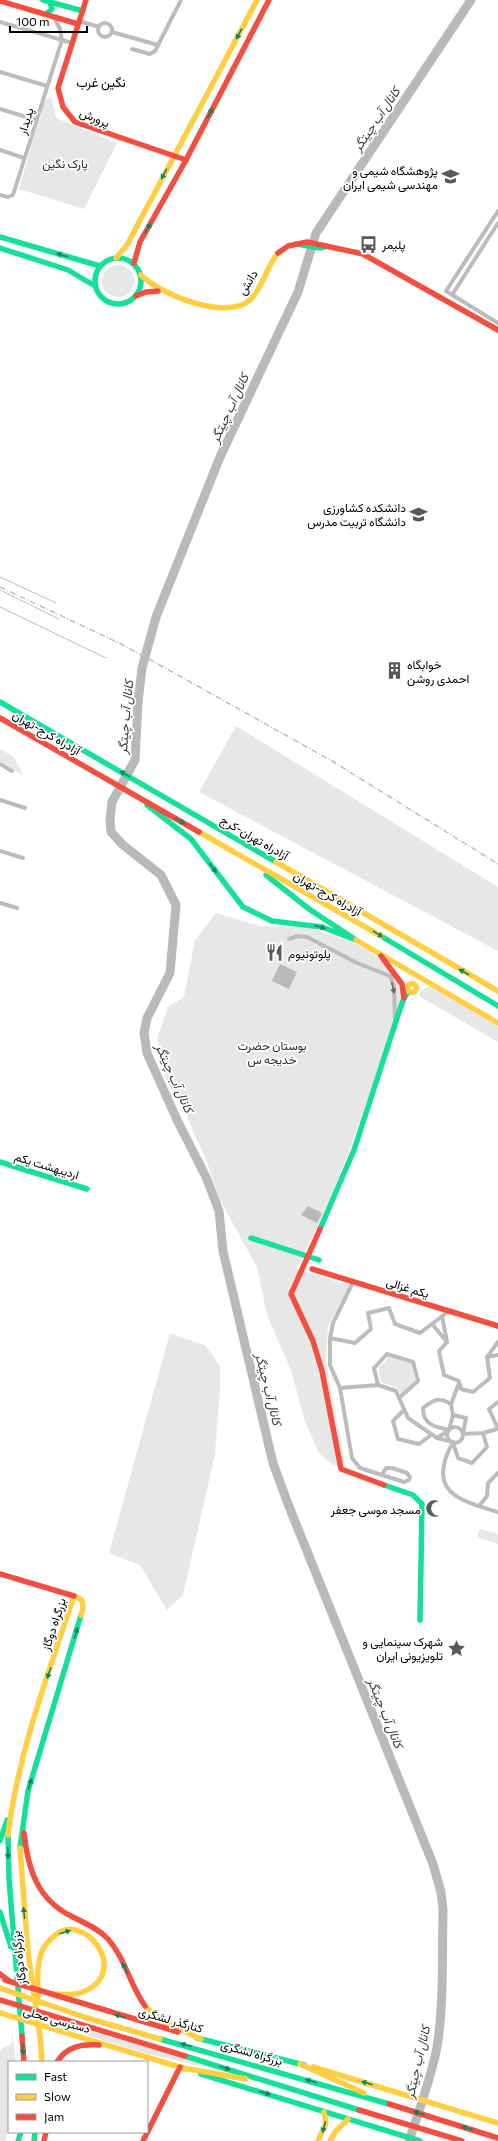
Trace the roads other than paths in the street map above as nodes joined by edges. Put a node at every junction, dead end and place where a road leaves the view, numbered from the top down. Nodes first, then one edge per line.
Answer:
1 (43, 0) edge
2 (86, 0) edge
3 (181, 0) edge
4 (258, 0) edge
5 (269, 0) edge
6 (0, 1) edge
7 (7, 1) edge
8 (50, 2) junction
9 (83, 11) junction
10 (46, 14) junction
11 (54, 17) junction
12 (0, 22) edge
13 (79, 23) junction
14 (99, 27) junction
15 (112, 32) junction
16 (62, 40) junction
17 (72, 43) junction
18 (158, 45) junction
19 (132, 49) dead end
20 (0, 72) edge
21 (47, 86) junction
22 (0, 109) edge
23 (36, 120) junction
24 (0, 150) edge
25 (174, 155) junction
26 (24, 158) junction
27 (186, 160) junction
28 (0, 195) edge
29 (498, 211) edge
30 (498, 223) edge
31 (0, 237) edge
32 (0, 248) edge
33 (116, 258) junction
34 (134, 264) junction
35 (100, 266) junction
36 (141, 275) junction
37 (95, 286) junction
38 (158, 291) junction
39 (452, 294) junction
40 (136, 296) junction
41 (498, 322) edge
42 (498, 330) edge
43 (0, 702) edge
44 (0, 718) edge
45 (0, 764) edge
46 (12, 771) dead end
47 (134, 795) junction
48 (0, 800) edge
49 (25, 808) dead end
50 (0, 851) edge
51 (23, 858) dead end
52 (249, 861) junction
53 (0, 903) edge
54 (17, 908) dead end
55 (289, 939) dead end
56 (356, 940) junction
57 (380, 954) junction
58 (411, 972) junction
59 (424, 979) junction
60 (481, 982) junction
61 (414, 984) junction
62 (498, 986) edge
63 (498, 992) edge
64 (404, 998) junction
65 (498, 1006) edge
66 (498, 1023) edge
67 (395, 1024) junction
68 (0, 1162) edge
69 (87, 1189) dead end
70 (251, 1238) dead end
71 (307, 1256) junction
72 (319, 1260) dead end
73 (312, 1269) dead end
74 (352, 1282) junction
75 (449, 1311) junction
76 (442, 1316) junction
77 (432, 1324) junction
78 (498, 1326) edge
79 (330, 1338) junction
80 (447, 1342) junction
81 (498, 1342) edge
82 (498, 1355) edge
83 (487, 1357) junction
84 (460, 1381) junction
85 (378, 1385) junction
86 (340, 1388) junction
87 (399, 1398) junction
88 (498, 1402) edge
89 (452, 1404) junction
90 (403, 1411) junction
91 (453, 1415) junction
92 (498, 1429) edge
93 (449, 1430) junction
94 (483, 1433) junction
95 (463, 1434) junction
96 (431, 1435) junction
97 (437, 1438) junction
98 (453, 1442) junction
99 (498, 1473) edge
100 (382, 1475) junction
101 (479, 1506) junction
102 (498, 1512) edge
103 (0, 1574) edge
104 (74, 1596) junction
105 (420, 1620) dead end
106 (12, 1804) junction
107 (23, 1819) junction
108 (0, 1841) edge
109 (0, 1912) edge
110 (16, 1966) junction
111 (0, 1974) edge
112 (0, 1978) edge
113 (10, 1981) junction
114 (0, 1988) edge
115 (52, 1994) junction
116 (0, 2000) edge
117 (0, 2013) edge
118 (37, 2016) junction
119 (201, 2039) junction
120 (107, 2045) junction
121 (24, 2061) edge
122 (42, 2061) edge
123 (58, 2061) edge
124 (300, 2064) junction
125 (182, 2068) junction
126 (275, 2084) junction
127 (402, 2108) junction
128 (324, 2112) junction
129 (348, 2119) junction
130 (498, 2123) edge
131 (148, 2132) edge
132 (498, 2138) edge
133 (318, 2141) edge
134 (330, 2141) edge
135 (420, 2141) edge
136 (462, 2141) edge

1 - 8 main road
2 - 9 main road, پرورش
3 - 18 street
4 -> 25 main road
27 -> 5 main road
6 - 7 main road
7 - 10 main road
8 - 9 main road
8 - 10 main road
9 - 13 main road, پرورش
10 - 11 main road
11 - 13 main road
11 - 16 street
12 - 16 street
13 - 14 street
13 - 17 main road, پرورش
14 - 15 street
14 - 15 street
15 - 18 street
16 - 17 street
16 - 21 street, پدیدار
17 - 25 main road, پرورش
18 - 19 street
20 - 21 street
21 - 23 street, پدیدار
22 - 23 street
23 - 26 street, پدیدار
24 - 26 street
25 - 27 main road, پرورش
25 -> 33 main road
26 - 28 street, پدیدار
34 -> 27 main road
29 - 39 street
30 - 39 street
35 -> 31 main road
32 - 37 main road
33 - 34 main road
33 - 35 main road
34 - 36 main road
35 - 37 main road
36 - 38 main road
36 - 40 main road
37 - 40 main road
38 - 40 main road
38 - 42 main road, دانش
39 - 41 street
60 -> 43 main road, آزادراه تهران-کرج
44 - 47 main road, آزادراه کرج-تهران
45 - 46 street
47 -> 52 main road, آزادراه کرج-تهران
47 -> 56 main road
48 - 49 street
50 - 51 street
52 - 56 main road
52 -> 65 main road, آزادراه کرج-تهران
53 - 54 street
55 -> 67 street
56 - 57 main road
57 - 58 main road
57 - 64 main road
58 - 59 main road
58 - 61 main road
59 - 61 main road
59 - 66 main road
60 - 62 main road
60 - 63 main road, آزادراه تهران-کرج
61 - 64 main road
64 - 67 main road
67 - 71 main road
68 - 69 main road, اردیبهشت یکم
70 - 71 main road
71 - 72 main road
71 - 105 main road
73 - 74 main road, یکم غزالی
74 - 75 main road, یکم غزالی
74 - 79 street
75 - 76 street
75 - 78 main road, یکم غزالی
76 - 77 street
76 - 80 street
77 - 79 street
77 - 80 street
79 - 86 street
80 - 84 street
81 - 83 street
82 - 83 street
83 - 84 street
84 - 89 street
85 - 86 street
85 - 87 street
85 - 87 street
86 - 100 street
87 - 90 street
88 - 92 street
89 - 91 street
89 - 93 street
90 - 96 street
90 - 96 street
91 - 93 street
91 - 95 street
92 - 94 street
93 - 95 street
93 - 97 street
93 - 98 street
94 - 95 street
94 - 98 street
95 - 98 street
96 - 97 street
97 - 98 street
98 - 101 street
99 - 101 street
100 - 100 street
101 - 102 street
103 - 104 main road
104 -> 106 main road, بزرگراه دوگاز
107 -> 104 main road, بزرگراه دوگاز
106 - 108 main road
106 -> 110 main road, بزرگراه دوگاز
118 -> 107 main road, بزرگراه دوگاز
119 -> 107 main road
109 - 110 main road
110 -> 121 main road, بزرگراه دوگاز
111 - 113 main road
112 - 113 main road, کنارگذر لشگری
113 - 115 main road, کنارگذر لشگری
127 -> 114 main road, بزرگراه لشگری
118 -> 115 main road
119 -> 115 main road, کنارگذر لشگری
116 -> 126 main road, بزرگراه لشگری
117 - 120 main road, دسترسی محلی
118 - 122 main road, بزرگراه دوگاز
119 - 124 main road, کنارگذر لشگری
120 - 123 main road
120 - 125 main road
124 - 127 main road
130 -> 124 main road, کنارگذر لشگری
125 - 126 main road
125 -> 128 main road
125 - 131 main road
126 - 136 main road, بزرگراه لشگری
132 -> 127 main road, بزرگراه لشگری
128 - 129 main road
128 -> 133 main road
129 - 134 main road
129 - 135 main road

